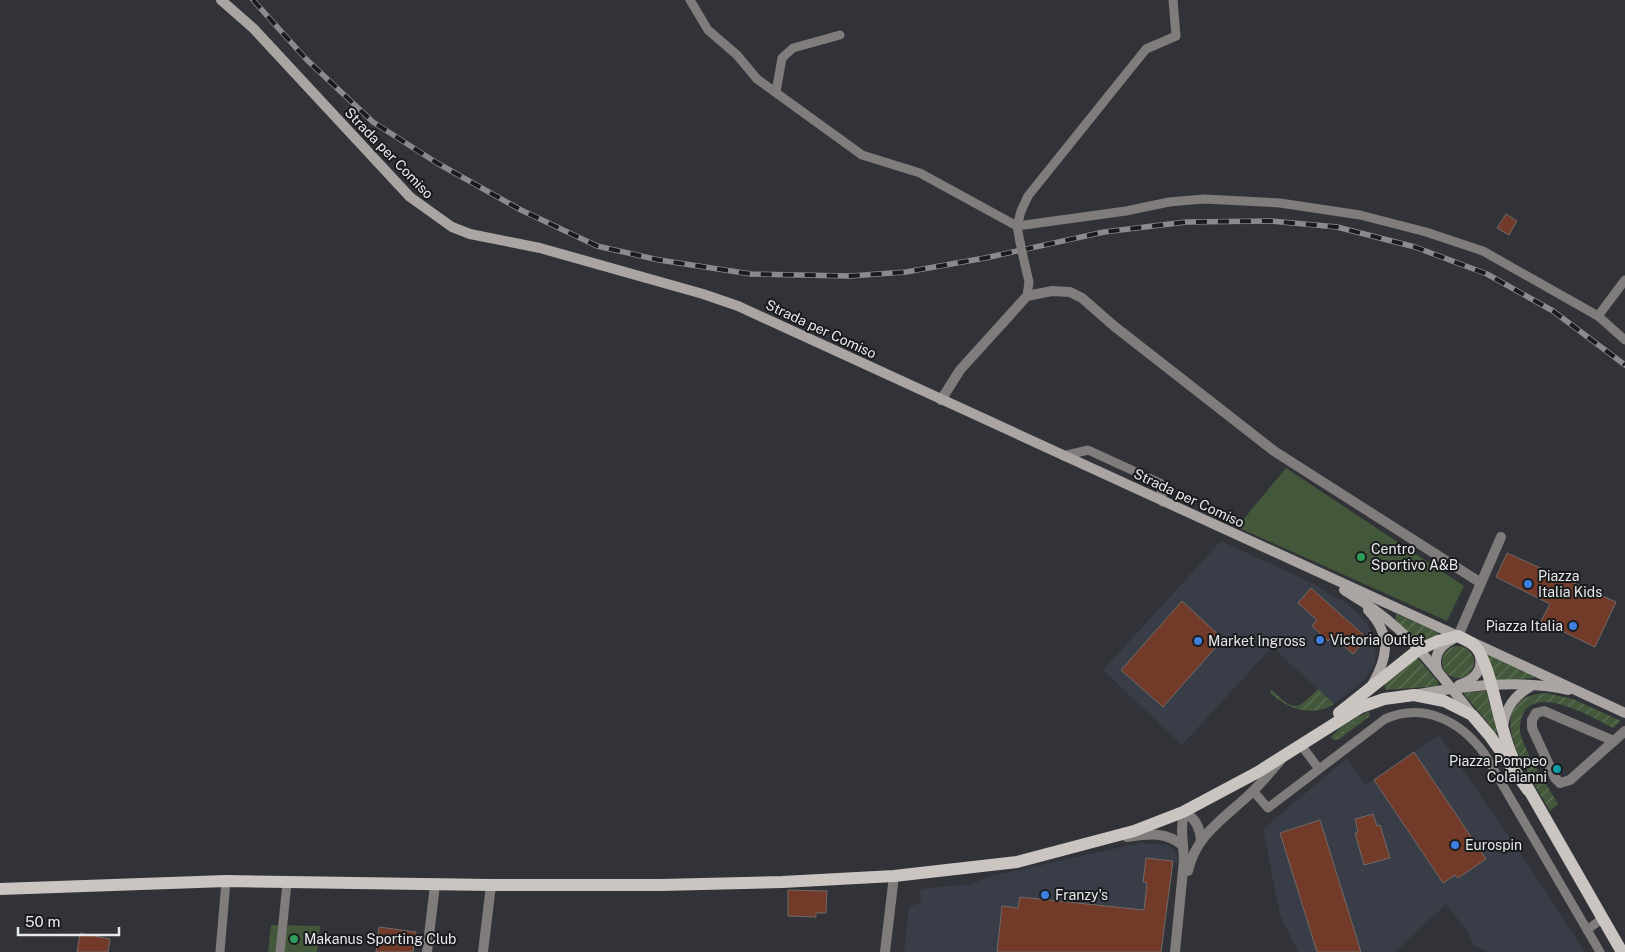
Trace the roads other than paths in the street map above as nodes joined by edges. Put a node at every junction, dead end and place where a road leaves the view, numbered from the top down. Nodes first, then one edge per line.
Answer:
1 (221, 0) edge
2 (690, 0) edge
3 (1173, 0) edge
4 (840, 36) dead end
5 (776, 92) junction
6 (1017, 226) junction
7 (1625, 280) edge
8 (1027, 296) junction
9 (1598, 316) junction
10 (1625, 340) edge
11 (941, 400) junction
12 (1063, 456) junction
13 (1163, 502) junction
14 (1501, 537) dead end
15 (1313, 571) junction
16 (1481, 583) junction
17 (1359, 600) junction
18 (1459, 637) junction
19 (1418, 650) junction
20 (1478, 652) junction
21 (1439, 674) junction
22 (1490, 686) junction
23 (1533, 686) junction
24 (1371, 687) junction
25 (1451, 688) junction
26 (1414, 695) junction
27 (1588, 695) junction
28 (1625, 713) edge
29 (1472, 715) junction
30 (1625, 731) edge
31 (1502, 732) junction
32 (1614, 741) junction
33 (1301, 746) junction
34 (1284, 757) junction
35 (1318, 768) junction
36 (1528, 790) junction
37 (1253, 791) junction
38 (1183, 812) junction
39 (1104, 840) junction
40 (1201, 841) junction
41 (1184, 846) junction
42 (894, 876) junction
43 (226, 881) junction
44 (286, 883) junction
45 (435, 885) junction
46 (491, 885) junction
47 (0, 889) edge
48 (1182, 896) junction
49 (1603, 918) junction
50 (1587, 930) junction
51 (220, 952) edge
52 (280, 952) edge
53 (427, 952) edge
54 (483, 952) edge
55 (885, 952) edge
56 (1175, 952) edge
57 (1600, 952) edge
58 (1622, 952) edge

1 - 11 main road, Strada per Comiso
2 - 5 lane
3 - 6 lane
4 - 5 lane
5 - 6 lane
6 - 8 lane, bridge
6 - 9 lane
7 - 9 lane
8 - 11 street
8 - 16 street
9 - 10 lane
11 - 12 main road, Strada per Comiso
12 - 13 main road, Strada per Comiso
12 - 13 lane
13 - 15 main road, Strada per Comiso
14 - 16 street
15 - 17 main road
15 - 18 main road, Strada per Comiso
16 - 18 street
17 - 19 main road
17 - 24 main road
18 - 19 main road
18 - 20 main road
18 - 21 main road
18 - 27 main road, Strada per Comiso
19 - 21 main road
19 - 24 main road
20 - 22 main road
20 - 25 main road
21 - 25 main road
22 - 23 main road
22 - 25 main road
22 - 31 main road
23 - 27 main road
23 - 31 main road
24 - 33 main road
25 - 26 main road
25 - 29 main road
26 - 29 main road
26 - 33 main road
27 - 28 main road
29 - 36 main road
30 - 32 street
31 - 36 main road
32 - 32 street
33 - 34 main road
33 - 35 lane
34 - 37 street
34 - 38 main road
35 - 37 lane
35 - 50 lane
36 - 49 main road
37 - 40 street
38 - 39 main road
38 - 40 street
38 - 41 street
39 - 41 street
39 - 42 main road
40 - 48 street
41 - 48 street
42 - 46 main road
42 - 55 street
43 - 44 main road
43 - 47 main road
43 - 51 lane
44 - 45 main road
44 - 52 lane
45 - 46 main road
45 - 53 street
46 - 54 street
48 - 56 street
49 - 50 lane
49 - 58 main road
50 - 57 lane

